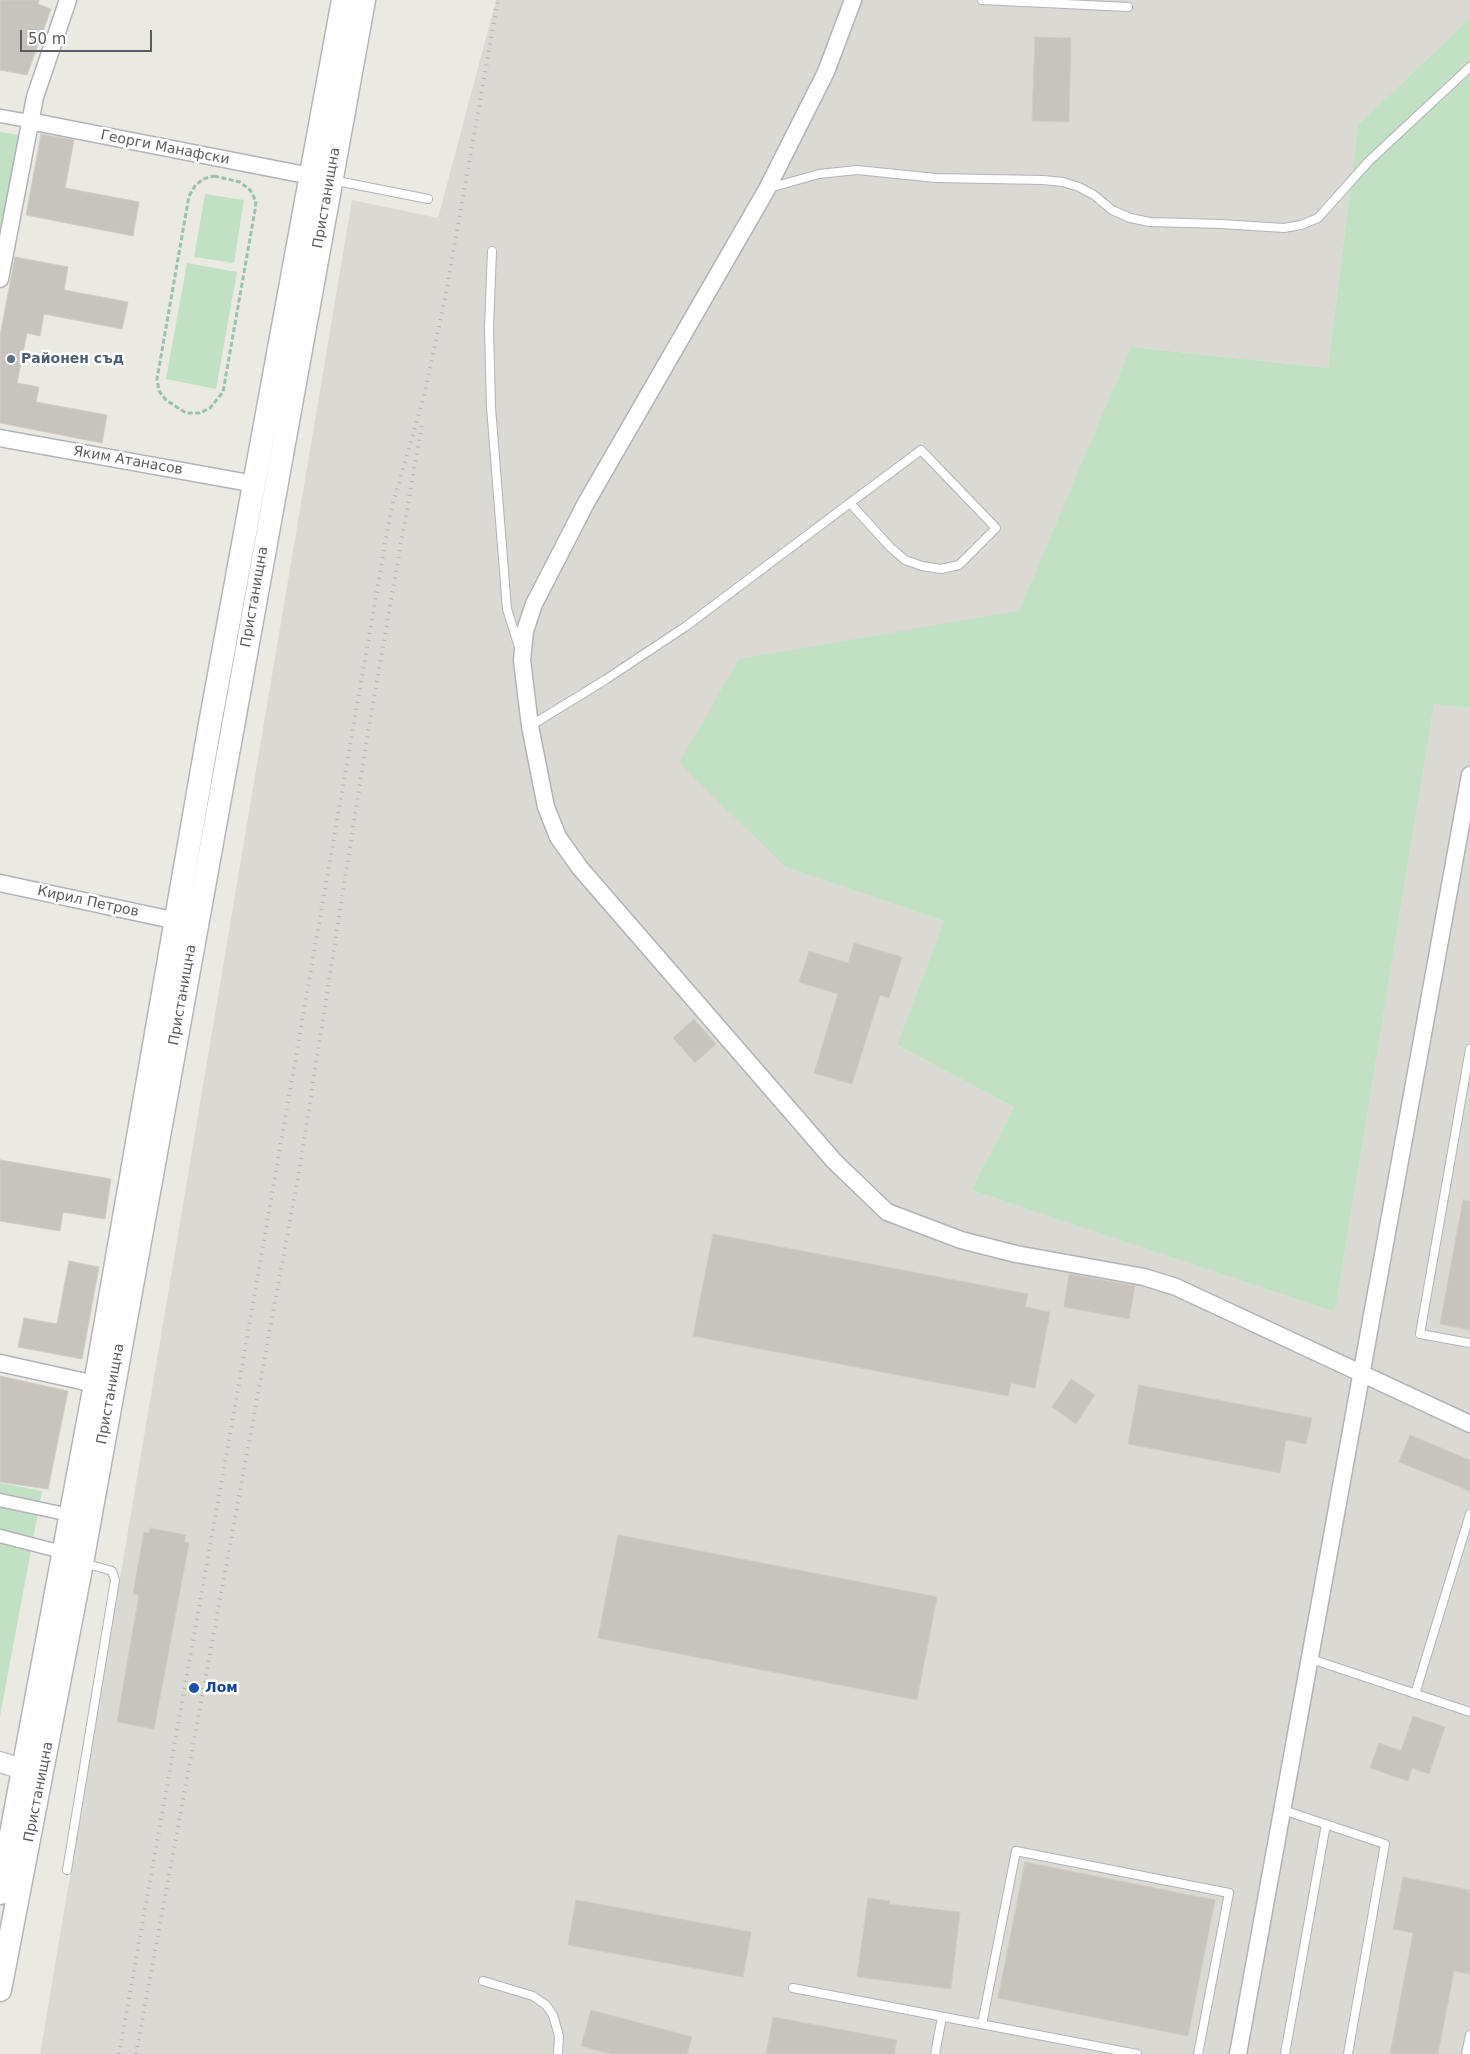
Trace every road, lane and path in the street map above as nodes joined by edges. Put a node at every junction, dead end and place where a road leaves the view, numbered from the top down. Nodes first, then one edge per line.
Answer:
1 (68, 0) edge
2 (343, 0) edge
3 (364, 0) edge
4 (853, 0) edge
5 (982, 0) edge
6 (1128, 6) dead end
7 (1470, 67) edge
8 (0, 116) edge
9 (29, 121) junction
10 (321, 178) junction
11 (767, 189) junction
12 (189, 196) joint
13 (428, 199) dead end
14 (492, 251) dead end
15 (0, 279) edge
16 (0, 438) edge
17 (256, 484) junction
18 (850, 503) junction
19 (522, 660) junction
20 (530, 726) junction
21 (1470, 775) edge
22 (0, 883) edge
23 (177, 921) junction
24 (1470, 1050) edge
25 (1470, 1343) edge
26 (0, 1363) edge
27 (1362, 1375) junction
28 (95, 1384) junction
29 (1470, 1424) edge
30 (0, 1500) edge
31 (1470, 1514) edge
32 (70, 1515) junction
33 (0, 1536) edge
34 (72, 1557) junction
35 (1311, 1658) junction
36 (1415, 1694) junction
37 (1470, 1712) edge
38 (0, 1762) edge
39 (33, 1773) junction
40 (1283, 1810) junction
41 (1326, 1824) junction
42 (67, 1870) dead end
43 (1, 1884) edge
44 (483, 1981) dead end
45 (793, 1988) dead end
46 (0, 1990) edge
47 (942, 2017) junction
48 (982, 2024) junction
49 (1470, 2035) edge
50 (558, 2054) edge
51 (935, 2054) edge
52 (1137, 2054) edge
53 (1198, 2054) edge
54 (1238, 2054) edge
55 (1285, 2054) edge
56 (1348, 2054) edge
57 (1466, 2054) edge

1 - 9 street
2 - 10 main road, Пристанищна
3 - 10 main road, Пристанищна
4 - 11 street
5 - 6 lane
7 - 11 lane
8 - 9 street, Георги Манафски
9 - 10 street, Георги Манафски
9 - 15 street
10 - 13 lane
10 - 17 main road, Пристанищна
10 - 34 main road, Пристанищна
11 - 19 street
12 - 12 path
14 - 19 lane
16 - 17 street, Яким Атанасов
17 - 23 main road, Пристанищна
18 - 18 lane
18 - 20 lane
19 - 20 street
20 - 27 street
21 - 27 street
22 - 23 street, Кирил Петров
23 - 28 main road, Пристанищна
24 - 25 lane
26 - 28 street
27 - 29 street
27 - 35 street
28 - 32 main road, Пристанищна
30 - 32 street
31 - 36 lane
32 - 34 main road, Пристанищна
33 - 34 street
34 - 39 main road, Пристанищна
34 - 42 lane
35 - 36 lane
35 - 40 street
36 - 37 lane
38 - 39 street
39 - 43 main road, Пристанищна
39 - 46 main road, Пристанищна
40 - 41 lane
40 - 54 street
41 - 55 lane
41 - 56 lane
44 - 50 lane
45 - 47 lane
47 - 48 lane
47 - 51 lane
48 - 52 lane
48 - 53 lane
49 - 57 lane

